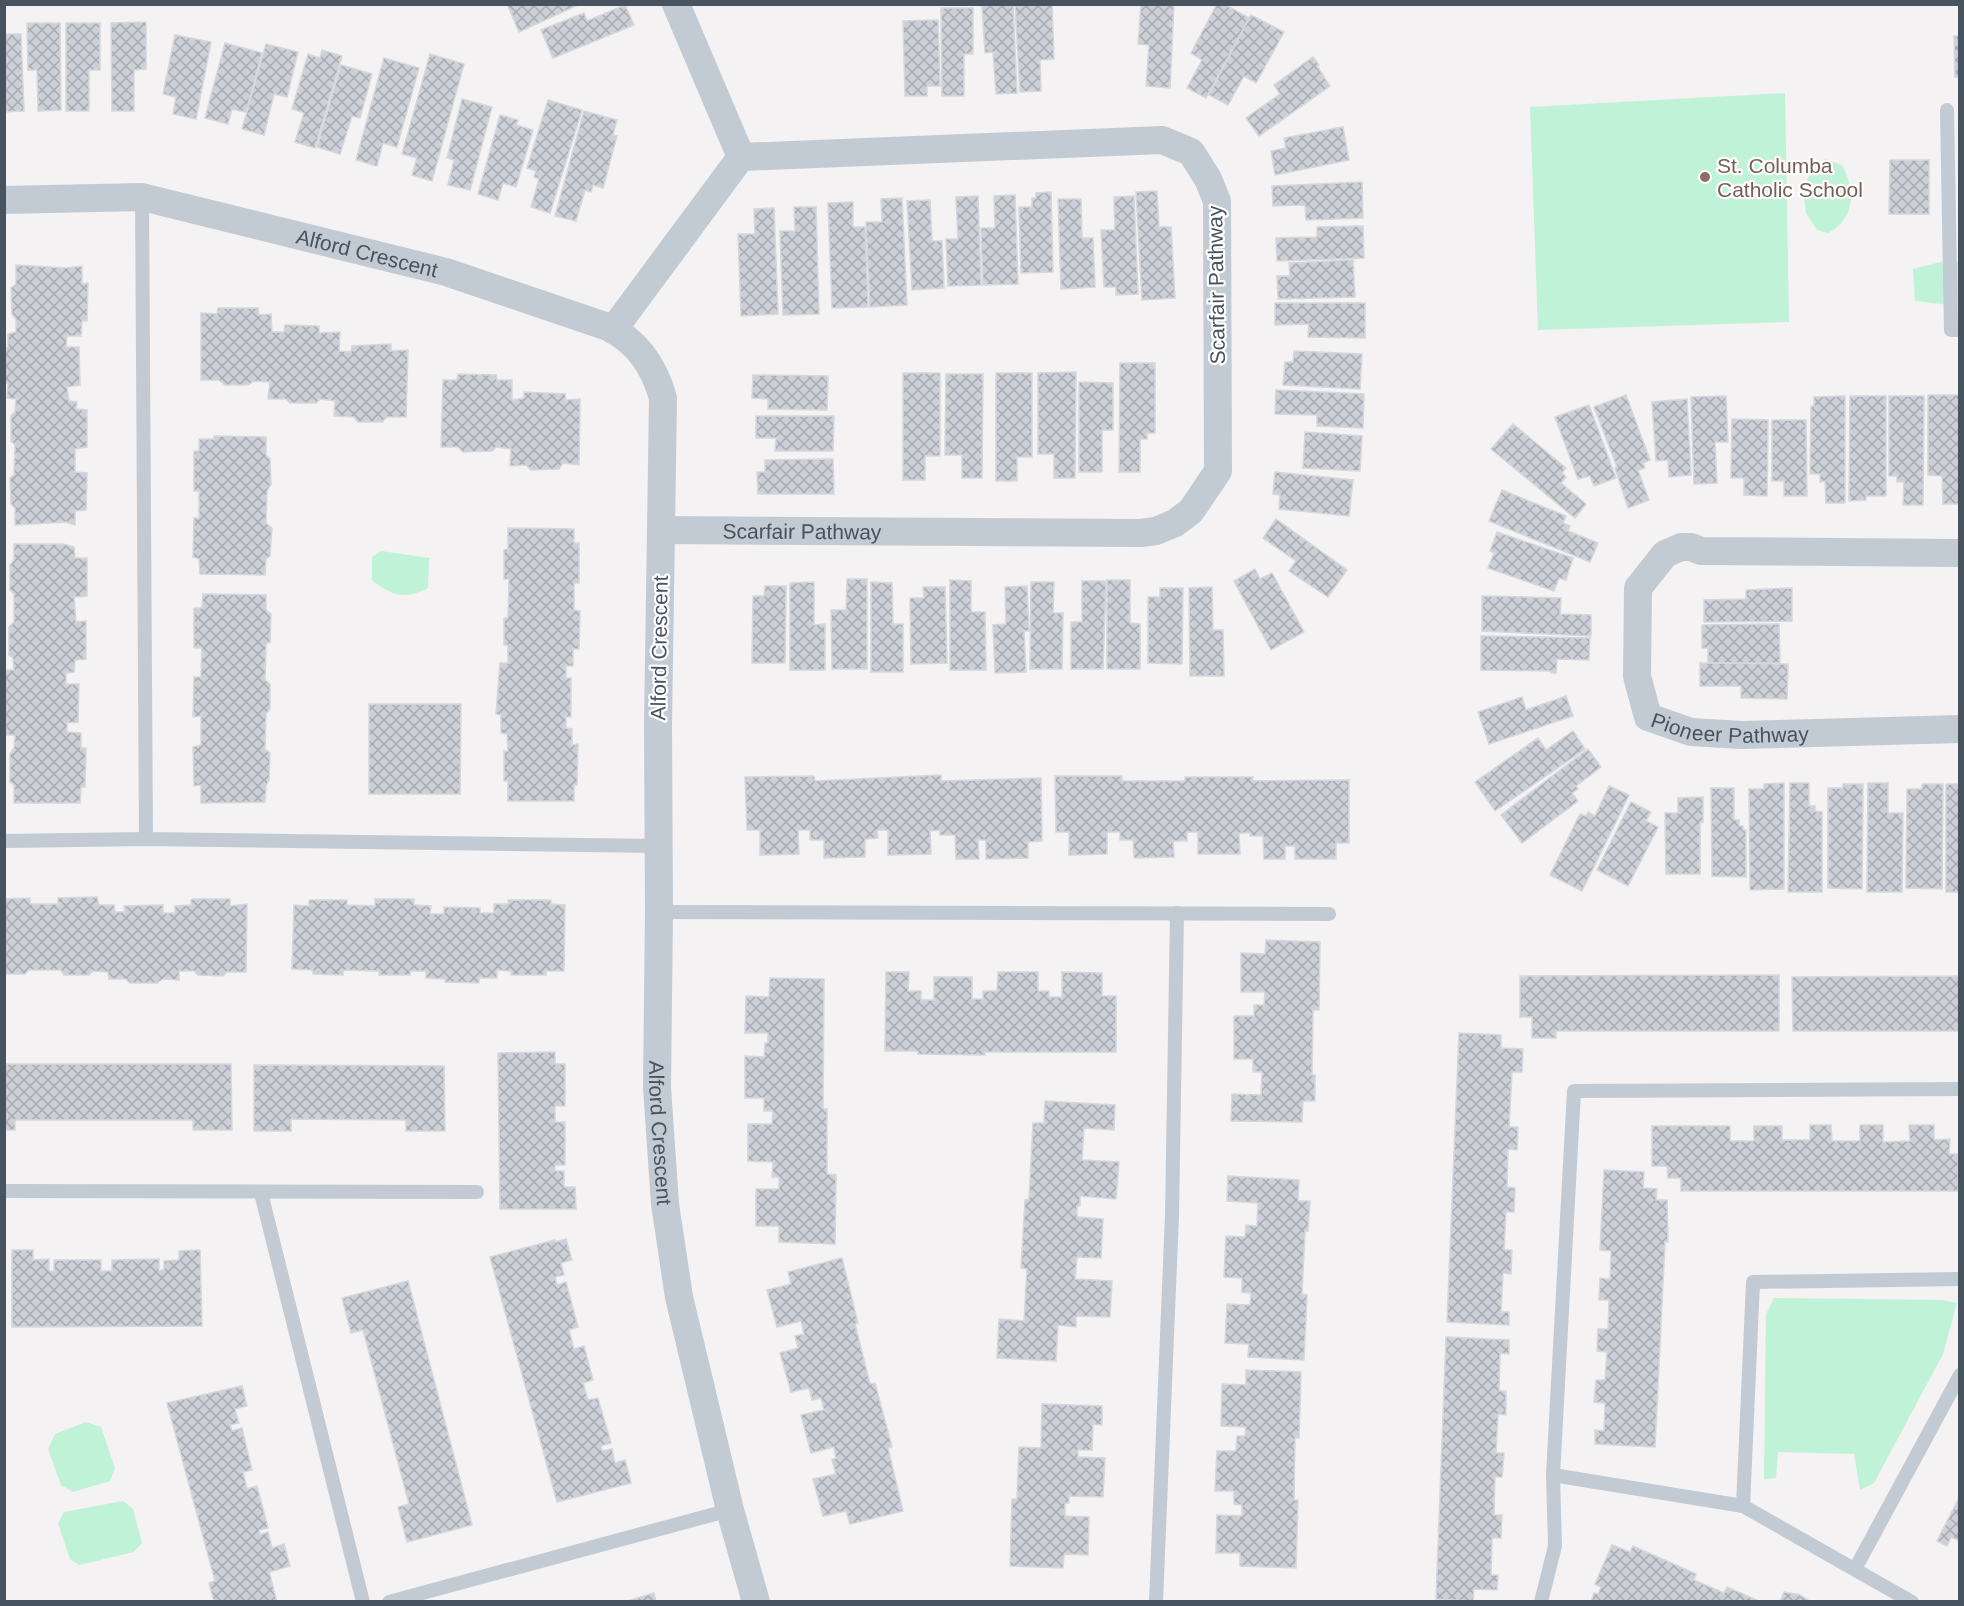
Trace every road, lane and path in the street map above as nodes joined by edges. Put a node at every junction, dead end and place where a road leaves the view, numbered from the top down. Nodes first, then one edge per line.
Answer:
1 (676, 4) edge
2 (1947, 110) dead end
3 (741, 157) junction
4 (141, 197) junction
5 (4, 200) edge
6 (613, 330) junction
7 (1959, 330) edge
8 (661, 530) junction
9 (1959, 553) edge
10 (1959, 729) edge
11 (146, 839) junction
12 (4, 841) edge
13 (658, 846) junction
14 (659, 912) junction
15 (1177, 913) junction
16 (1329, 914) dead end
17 (1959, 1089) edge
18 (4, 1191) edge
19 (477, 1192) dead end
20 (261, 1193) junction
21 (1959, 1279) edge
22 (1959, 1375) edge
23 (1553, 1475) junction
24 (1743, 1506) junction
25 (730, 1510) junction
26 (1855, 1569) junction
27 (363, 1602) edge
28 (389, 1602) edge
29 (756, 1602) edge
30 (1156, 1602) edge
31 (1541, 1602) edge
32 (1912, 1602) edge

1 - 3 street
2 - 7 lane
3 - 6 street
3 - 8 street, Scarfair Pathway
4 - 5 street, Alford Crescent
4 - 6 street, Alford Crescent
4 - 11 lane
6 - 8 street, Alford Crescent
8 - 13 street, Alford Crescent
9 - 10 street, Pioneer Pathway
11 - 12 lane
11 - 13 lane
13 - 14 street, Alford Crescent
14 - 15 lane
14 - 25 street, Alford Crescent
15 - 16 lane
15 - 30 lane
17 - 23 lane
18 - 20 lane
19 - 20 lane
20 - 27 lane
21 - 24 lane
22 - 26 lane
23 - 24 lane
23 - 31 lane
24 - 26 lane
25 - 28 lane
25 - 29 street, Alford Crescent
26 - 32 lane

